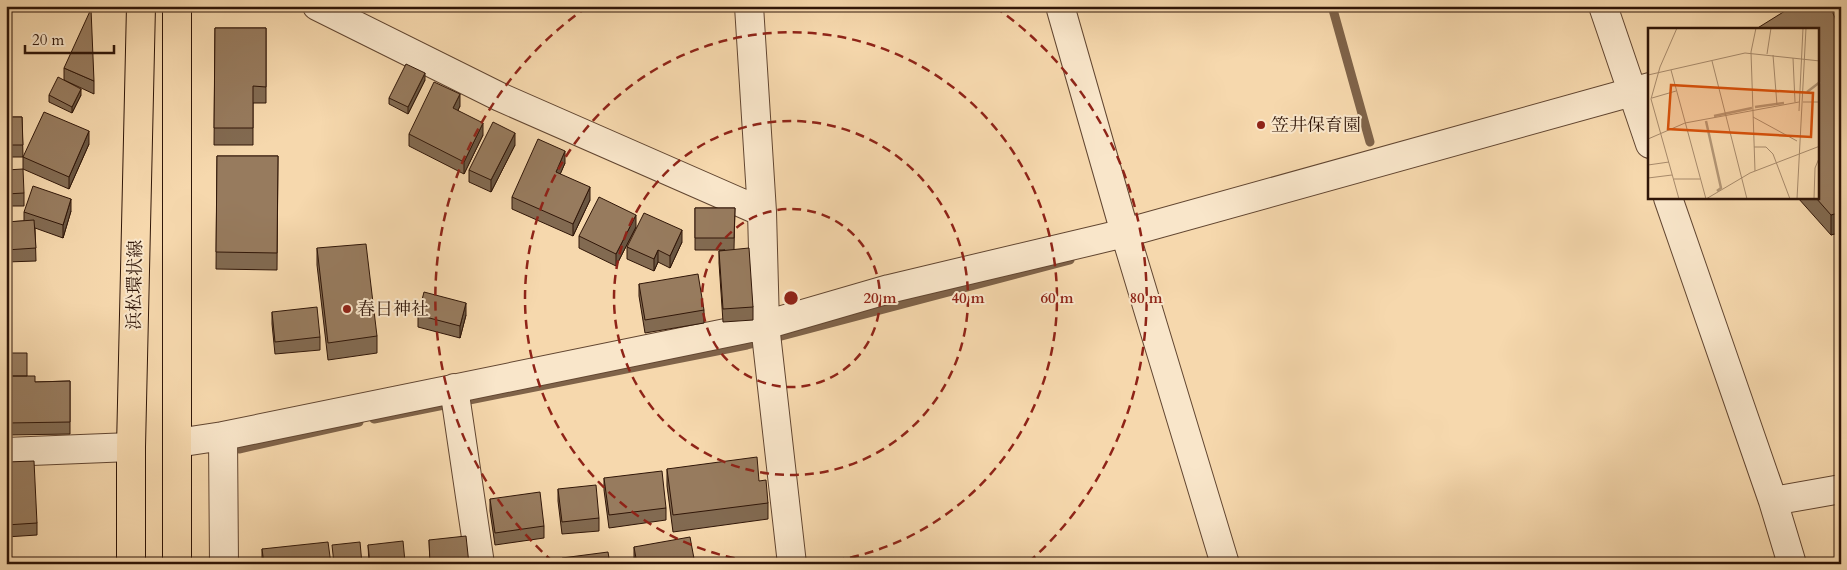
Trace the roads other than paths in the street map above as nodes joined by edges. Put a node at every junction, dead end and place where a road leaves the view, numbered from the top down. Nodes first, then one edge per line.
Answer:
1 (141, 6) edge
2 (176, 6) edge
3 (316, 6) edge
4 (748, 6) edge
5 (1060, 6) edge
6 (1603, 6) edge
7 (1641, 90) edge
8 (1648, 132) edge
9 (1668, 199) edge
10 (762, 212) junction
11 (1129, 244) junction
12 (766, 325) junction
13 (454, 389) junction
14 (223, 436) junction
15 (177, 443) junction
16 (131, 447) junction
17 (6, 452) edge
18 (1841, 489) edge
19 (1772, 501) junction
20 (131, 564) edge
21 (177, 564) edge
22 (224, 564) edge
23 (480, 564) edge
24 (792, 564) edge
25 (1225, 564) edge
26 (1792, 564) edge

1 - 16 main road, 浜松環状線
2 - 15 main road
3 - 10 street
4 - 10 street
5 - 11 street
6 - 7 street
7 - 8 street
7 - 11 street
9 - 19 street
10 - 12 street
11 - 12 street
11 - 25 street
12 - 13 street
12 - 24 street
13 - 14 street
13 - 23 street
14 - 15 street
14 - 22 street
15 - 21 main road
16 - 17 street
16 - 20 main road, 浜松環状線
18 - 19 street
19 - 26 street

